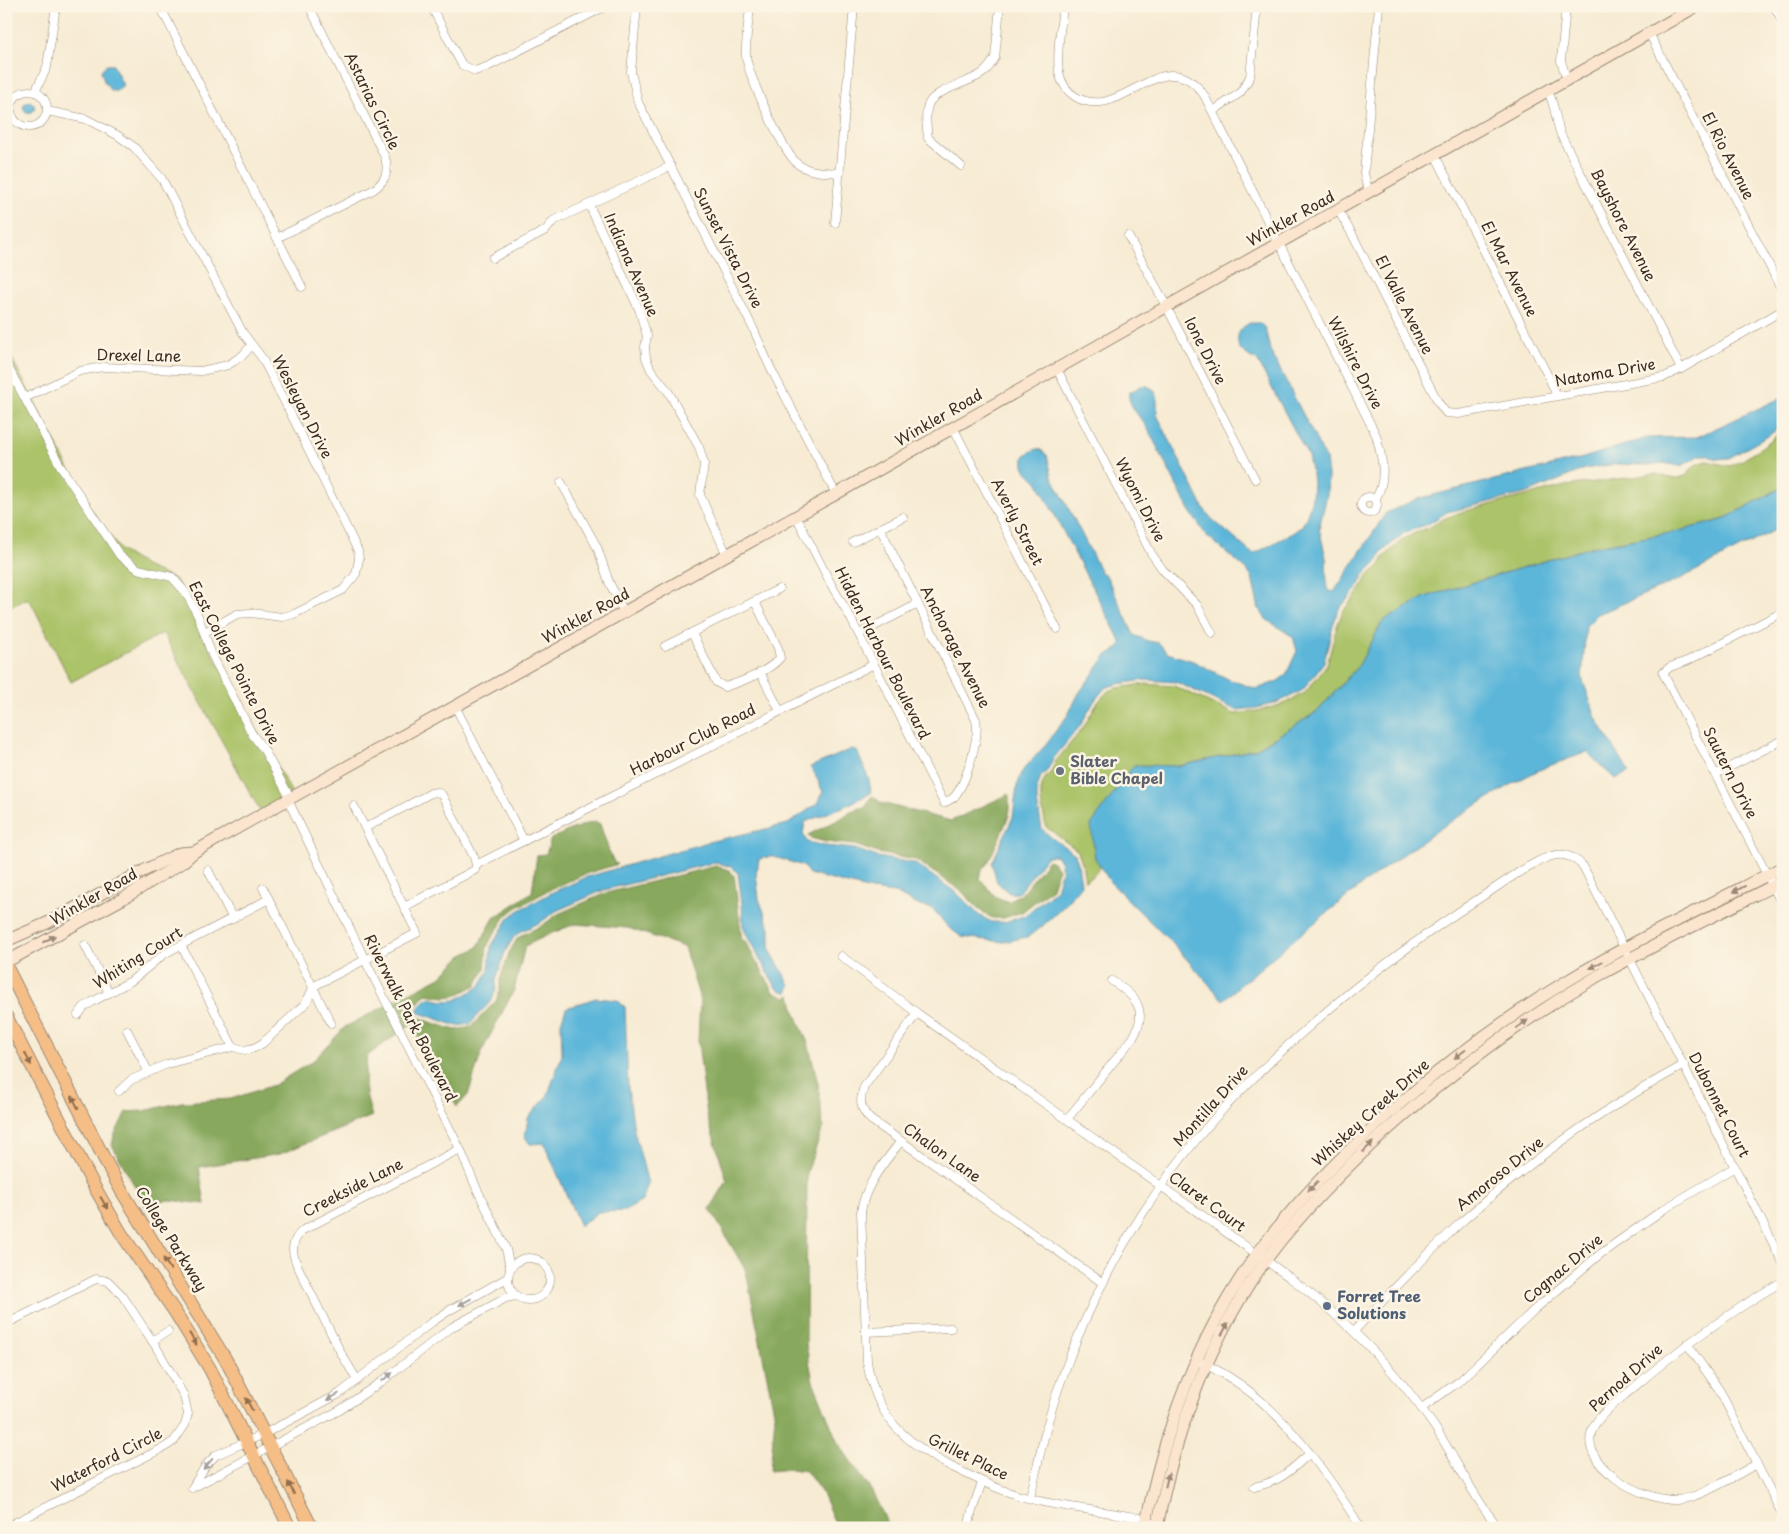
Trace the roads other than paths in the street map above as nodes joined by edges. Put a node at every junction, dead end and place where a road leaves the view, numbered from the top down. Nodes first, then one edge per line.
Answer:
1 (56, 6) edge
2 (160, 6) edge
3 (431, 6) edge
4 (606, 6) edge
5 (636, 6) edge
6 (750, 6) edge
7 (854, 6) edge
8 (1000, 6) edge
9 (1063, 6) edge
10 (1257, 6) edge
11 (1379, 6) edge
12 (1566, 6) edge
13 (1696, 6) edge
14 (1774, 6) edge
15 (310, 7) edge
16 (1783, 22) edge
17 (1649, 33) junction
18 (1567, 80) junction
19 (1548, 91) junction
20 (35, 92) junction
21 (47, 111) junction
22 (1213, 111) junction
23 (9, 112) edge
24 (15, 119) junction
25 (6, 124) edge
26 (1435, 155) junction
27 (670, 166) junction
28 (961, 166) dead end
29 (840, 173) junction
30 (1370, 192) junction
31 (589, 205) junction
32 (1338, 210) junction
33 (835, 222) dead end
34 (1128, 236) dead end
35 (277, 238) junction
36 (1278, 243) junction
37 (493, 258) dead end
38 (302, 287) dead end
39 (1783, 292) edge
40 (1167, 306) junction
41 (1783, 310) edge
42 (251, 346) junction
43 (6, 363) edge
44 (1057, 369) junction
45 (1682, 369) junction
46 (1557, 396) junction
47 (25, 398) junction
48 (1446, 413) joint
49 (954, 427) junction
50 (1255, 479) dead end
51 (561, 482) dead end
52 (836, 494) junction
53 (1375, 500) dead end
54 (796, 516) junction
55 (903, 517) dead end
56 (880, 528) junction
57 (853, 542) dead end
58 (727, 555) junction
59 (779, 589) dead end
60 (755, 602) junction
61 (918, 604) junction
62 (624, 612) junction
63 (1783, 612) edge
64 (1056, 629) dead end
65 (204, 632) junction
66 (692, 633) junction
67 (1212, 633) dead end
68 (859, 634) junction
69 (665, 646) dead end
70 (874, 664) junction
71 (760, 672) junction
72 (455, 706) junction
73 (780, 712) junction
74 (1783, 740) edge
75 (1716, 774) junction
76 (288, 800) junction
77 (944, 803) joint
78 (354, 806) dead end
79 (365, 828) junction
80 (524, 841) junction
81 (194, 852) junction
82 (1562, 854) joint
83 (476, 865) junction
84 (1783, 867) edge
85 (208, 870) dead end
86 (1767, 875) junction
87 (1778, 883) edge
88 (263, 888) dead end
89 (269, 899) junction
90 (1783, 906) edge
91 (404, 907) junction
92 (233, 919) junction
93 (6, 941) edge
94 (85, 945) dead end
95 (181, 945) junction
96 (1627, 953) junction
97 (842, 956) dead end
98 (364, 960) junction
99 (6, 964) edge
100 (1112, 980) dead end
101 (314, 986) junction
102 (110, 993) junction
103 (917, 1012) junction
104 (78, 1015) dead end
105 (6, 1016) edge
106 (331, 1023) dead end
107 (127, 1030) dead end
108 (233, 1047) junction
109 (1684, 1065) junction
110 (148, 1071) junction
111 (119, 1091) dead end
112 (1068, 1118) junction
113 (901, 1141) junction
114 (460, 1149) junction
115 (1734, 1167) junction
116 (1161, 1186) junction
117 (506, 1249) junction
118 (1261, 1258) junction
119 (521, 1259) junction
120 (1783, 1263) edge
121 (510, 1268) junction
122 (507, 1278) junction
123 (1783, 1281) edge
124 (1102, 1283) junction
125 (516, 1296) junction
126 (6, 1324) edge
127 (951, 1328) dead end
128 (168, 1331) dead end
129 (1354, 1331) junction
130 (866, 1332) junction
131 (152, 1341) junction
132 (1687, 1344) junction
133 (1201, 1363) junction
134 (357, 1380) junction
135 (1422, 1408) junction
136 (264, 1434) junction
137 (246, 1441) junction
138 (271, 1447) junction
139 (1310, 1454) junction
140 (254, 1456) junction
141 (1757, 1464) junction
142 (982, 1482) junction
143 (1254, 1487) dead end
144 (1030, 1498) junction
145 (1783, 1516) edge
146 (1151, 1524) edge
147 (6, 1527) edge
148 (290, 1528) edge
149 (312, 1528) edge
150 (968, 1528) edge
151 (1361, 1528) edge
152 (1499, 1528) edge

1 - 20 street
2 - 35 street
3 - 4 street
5 - 27 street, Sunset Vista Drive
6 - 29 street
7 - 29 street
8 - 28 street
9 - 22 street, Wilshire Drive
10 - 22 street
11 - 30 street
12 - 18 street
13 - 17 street, Winkler Road
14 - 16 street
15 - 35 street, Astarias Circle
17 - 18 street, Winkler Road
17 - 39 street, El Rio Avenue
18 - 19 street, Winkler Road
19 - 26 street, Winkler Road
19 - 45 street, Bayshore Avenue
20 - 21 street
20 - 23 street
21 - 24 street
21 - 42 street, Wesleyan Drive
22 - 36 street, Wilshire Drive
23 - 24 street
24 - 25 street
26 - 30 street, Winkler Road
26 - 46 street, El Mar Avenue
27 - 31 street
27 - 52 street, Sunset Vista Drive
29 - 33 street
30 - 32 street, Winkler Road
31 - 37 street
31 - 58 street, Indiana Avenue
32 - 36 street, Winkler Road
32 - 48 street, El Valle Avenue
34 - 40 street, Ione Drive
35 - 38 street
36 - 40 street, Winkler Road
36 - 53 street, Wilshire Drive
40 - 44 street, Winkler Road
40 - 50 street, Ione Drive
41 - 45 street, Natoma Drive
42 - 47 street, Drexel Lane
42 - 65 street, Wesleyan Drive
43 - 47 street, East College Pointe Drive
44 - 49 street, Winkler Road
44 - 67 street, Wyomi Drive
45 - 46 street, Natoma Drive
46 - 48 street, Natoma Drive
47 - 65 street, East College Pointe Drive
49 - 52 street, Winkler Road
49 - 64 street, Averly Street
51 - 62 street
52 - 54 street, Winkler Road
54 - 58 street, Winkler Road
54 - 68 street, Hidden Harbour Boulevard
55 - 56 street
56 - 57 street
56 - 61 street, Anchorage Avenue
58 - 62 street, Winkler Road
59 - 60 street
60 - 66 street
60 - 71 street
61 - 68 street
61 - 77 street, Anchorage Avenue
62 - 72 street, Winkler Road
63 - 75 street, Sautern Drive
65 - 76 street, East College Pointe Drive
66 - 69 street
66 - 71 street
68 - 70 street, Hidden Harbour Boulevard
70 - 73 street, Harbour Club Road
70 - 77 street, Hidden Harbour Boulevard
71 - 73 street
72 - 76 street, Winkler Road
72 - 80 street
73 - 80 street, Harbour Club Road
74 - 75 street
75 - 86 street, Sautern Drive
76 - 81 street, Winkler Road
76 - 98 street, Riverwalk Park Boulevard
78 - 79 street
79 - 83 street
79 - 91 street
80 - 83 street, Harbour Club Road
81 - 93 street, Winkler Road
99 -> 81 street, Winkler Road
82 - 96 street, Dubonnet Court
82 - 116 street, Montilla Drive
83 - 91 street, Harbour Club Road
84 - 86 street, Whiskey Creek Drive
85 - 92 street
86 - 87 street, Sautern Drive
86 -> 96 street, Whiskey Creek Drive
87 - 90 street, Sautern Drive
87 - 96 street, Whiskey Creek Drive
88 - 89 street
89 - 92 street, Whiting Court
89 - 101 street
91 - 98 street
92 - 95 street, Whiting Court
94 - 102 street
95 - 102 street, Whiting Court
95 - 108 street
96 - 109 street, Dubonnet Court
96 - 118 street, Whiskey Creek Drive
97 - 103 street, Claret Court
98 - 101 street
98 - 114 street, Riverwalk Park Boulevard
136 -> 99 main road, College Parkway
100 - 112 street
101 - 106 street
101 - 108 street
102 - 104 street, Whiting Court
103 - 112 street, Claret Court
103 - 113 street, Chalon Lane
105 -> 137 main road
107 - 110 street
108 - 110 street
109 - 115 street, Dubonnet Court
109 - 129 street, Amoroso Drive
110 - 111 street
112 - 116 street, Claret Court
113 - 124 street, Chalon Lane
113 - 130 street, Grillet Place
114 - 117 street, Riverwalk Park Boulevard
114 - 134 street, Creekside Lane
115 - 120 street, Dubonnet Court
115 - 135 street, Cognac Drive
116 - 118 street, Claret Court
116 - 124 street, Montilla Drive
117 - 119 street
117 - 121 street, Riverwalk Park Boulevard
118 - 129 street, Claret Court
118 - 133 street, Whiskey Creek Drive
119 - 121 street
119 - 125 street
121 - 122 street
122 - 125 street
122 -> 134 street
123 - 132 street, Pernod Drive
124 - 144 street, Montilla Drive
138 -> 125 street
126 - 131 street, Waterford Circle
127 - 130 street
128 - 131 street
129 - 135 street, Claret Court
130 - 142 street, Grillet Place
131 - 147 street, Waterford Circle
132 - 141 street
132 - 141 street, Pernod Drive
133 - 139 street
133 - 146 street, Whiskey Creek Drive
134 -> 136 street
135 - 152 street, Claret Court
136 - 137 street
136 - 138 main road, College Parkway
137 - 140 main road
137 -> 140 street
138 - 140 street
149 -> 138 main road, College Parkway
139 - 143 street
139 - 151 street
140 - 148 main road
141 - 145 street
142 - 144 street, Grillet Place
142 - 150 street
144 - 146 street, Grillet Place

